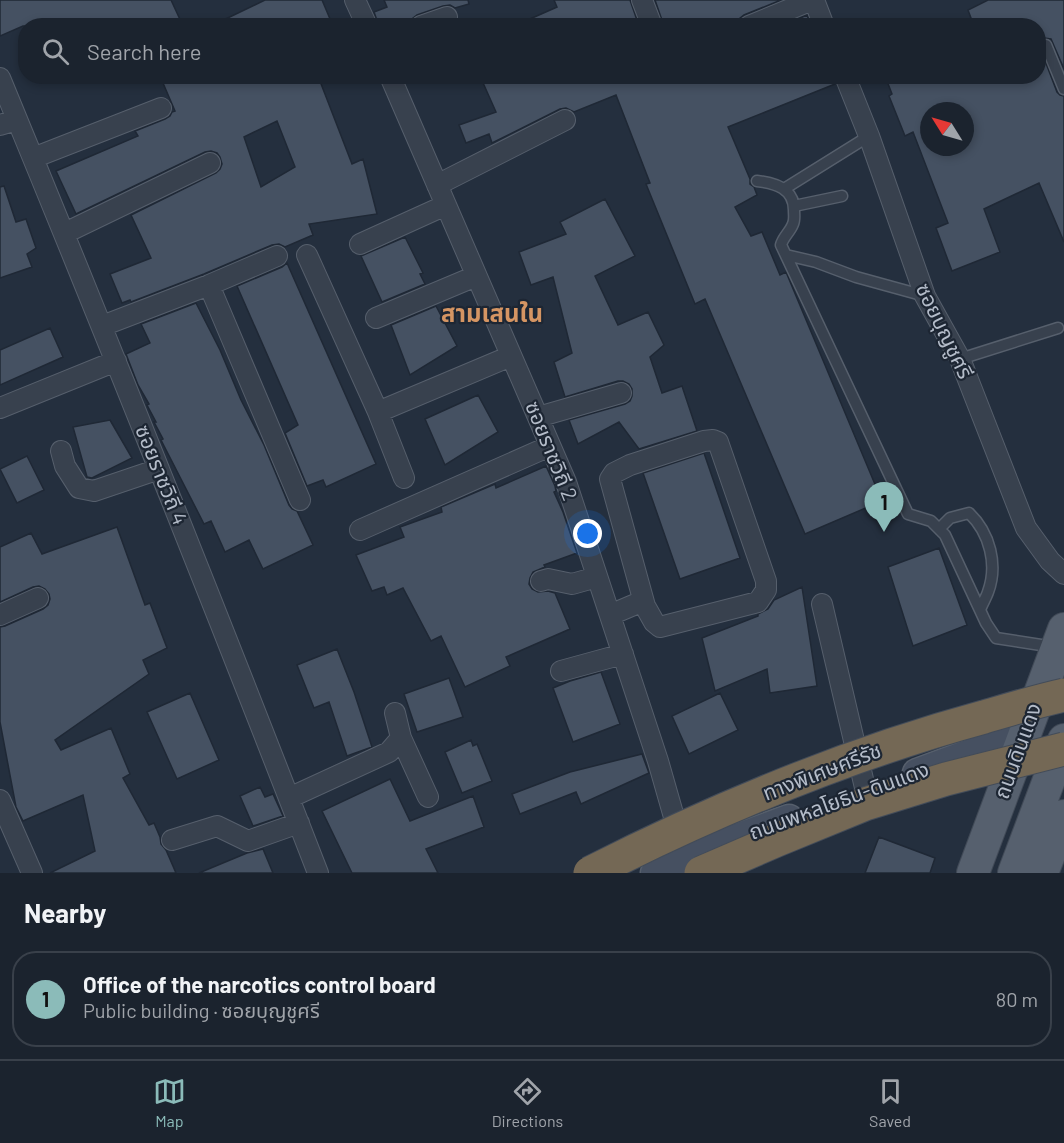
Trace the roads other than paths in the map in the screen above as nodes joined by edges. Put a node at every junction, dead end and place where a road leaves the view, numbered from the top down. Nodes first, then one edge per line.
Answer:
1 (355, 0) edge
2 (642, 0) edge
3 (813, 0) edge
4 (447, 17) dead end
5 (363, 18) edge
6 (444, 18) edge
7 (649, 18) edge
8 (769, 18) edge
9 (821, 18) edge
10 (1046, 45) dead end
11 (0, 78) edge
12 (393, 84) edge
13 (848, 84) edge
14 (1064, 89) edge
15 (161, 108) dead end
16 (565, 120) dead end
17 (9, 122) edge
18 (869, 136) junction
19 (33, 158) junction
20 (210, 163) dead end
21 (757, 181) dead end
22 (437, 185) junction
23 (784, 189) junction
24 (842, 196) dead end
25 (446, 205) junction
26 (794, 206) junction
27 (64, 233) junction
28 (360, 244) dead end
29 (306, 255) dead end
30 (786, 255) junction
31 (277, 256) dead end
32 (476, 276) junction
33 (209, 285) junction
34 (925, 296) junction
35 (376, 318) dead end
36 (102, 326) junction
37 (1058, 328) dead end
38 (511, 356) junction
39 (960, 359) junction
40 (116, 361) junction
41 (621, 393) dead end
42 (0, 408) edge
43 (378, 412) junction
44 (538, 417) junction
45 (550, 446) junction
46 (61, 451) dead end
47 (159, 469) junction
48 (404, 478) dead end
49 (300, 500) dead end
50 (939, 529) junction
51 (360, 530) dead end
52 (1064, 574) edge
53 (597, 577) junction
54 (541, 581) dead end
55 (38, 598) dead end
56 (643, 601) junction
57 (822, 604) dead end
58 (980, 610) junction
59 (0, 615) edge
60 (610, 615) junction
61 (1061, 638) edge
62 (623, 654) junction
63 (561, 671) dead end
64 (1064, 695) edge
65 (395, 712) dead end
66 (1025, 733) junction
67 (401, 738) junction
68 (1064, 740) edge
69 (1064, 749) edge
70 (866, 792) junction
71 (428, 797) dead end
72 (289, 798) junction
73 (0, 800) edge
74 (1064, 816) edge
75 (299, 824) junction
76 (172, 840) dead end
77 (692, 868) edge
78 (32, 873) edge
79 (318, 873) edge
80 (590, 873) edge
81 (655, 873) edge
82 (973, 873) edge
83 (1014, 873) edge
84 (1041, 873) edge

1 - 5 street
2 - 7 street
3 - 8 street
3 - 9 street
4 - 6 street
10 - 14 lane
11 - 17 street, ซอยราชวิถี 4
12 - 22 street, ซอยราชวิถี 2
13 - 18 street, ซอยบุญชูศรี
15 - 19 street
16 - 22 street
17 - 19 street, ซอยราชวิถี 4
18 - 23 lane
18 - 34 street, ซอยบุญชูศรี
19 - 27 street, ซอยราชวิถี 4
20 - 27 street
21 - 23 lane
22 - 25 street, ซอยราชวิถี 2
23 - 26 lane
24 - 26 lane
25 - 28 street
25 - 32 street, ซอยราชวิถี 2
26 - 30 lane
27 - 36 street, ซอยราชวิถี 4
29 - 43 street
30 - 34 lane
30 - 50 lane
31 - 33 street
32 - 35 street
32 - 38 street, ซอยราชวิถี 2
33 - 36 street
33 - 49 street
34 - 39 street, ซอยบุญชูศรี
36 - 40 street, ซอยราชวิถี 4
37 - 39 lane
38 - 43 street
38 - 44 street, ซอยราชวิถี 2
39 - 52 street, ซอยบุญชูศรี
40 - 42 street
40 - 47 street, ซอยราชวิถี 4
41 - 44 street
43 - 48 street
44 - 45 street, ซอยราชวิถี 2
45 - 51 street
45 - 53 street, ซอยราชวิถี 2
46 - 47 street
47 - 72 street, ซอยราชวิถี 4
50 - 58 lane
50 - 58 lane
53 - 54 street
53 - 60 street, ซอยราชวิถี 2
55 - 59 street
56 - 56 street
56 - 60 street
57 - 70 street
58 - 61 lane
60 - 62 street, ซอยราชวิถี 2
61 - 66 main road, ถนนดินแดง
62 - 63 street
62 - 77 street, ซอยราชวิถี 2
64 - 80 highway, ทางพิเศษศรีรัช, bridge
65 - 67 street
66 - 70 street, ถนนพหลโยธิน-ดินแดง
66 - 82 main road, ถนนดินแดง
67 - 71 street
67 - 72 street
68 - 83 main road, ถนนดินแดง
69 - 77 highway, bridge
70 - 77 street, ถนนพหลโยธิน-ดินแดง
72 - 75 street, ซอยราชวิถี 4
73 - 78 street
74 - 84 main road
75 - 76 street
75 - 79 street, ซอยราชวิถี 4
77 - 81 street, ถนนพหลโยธิน-ดินแดง

